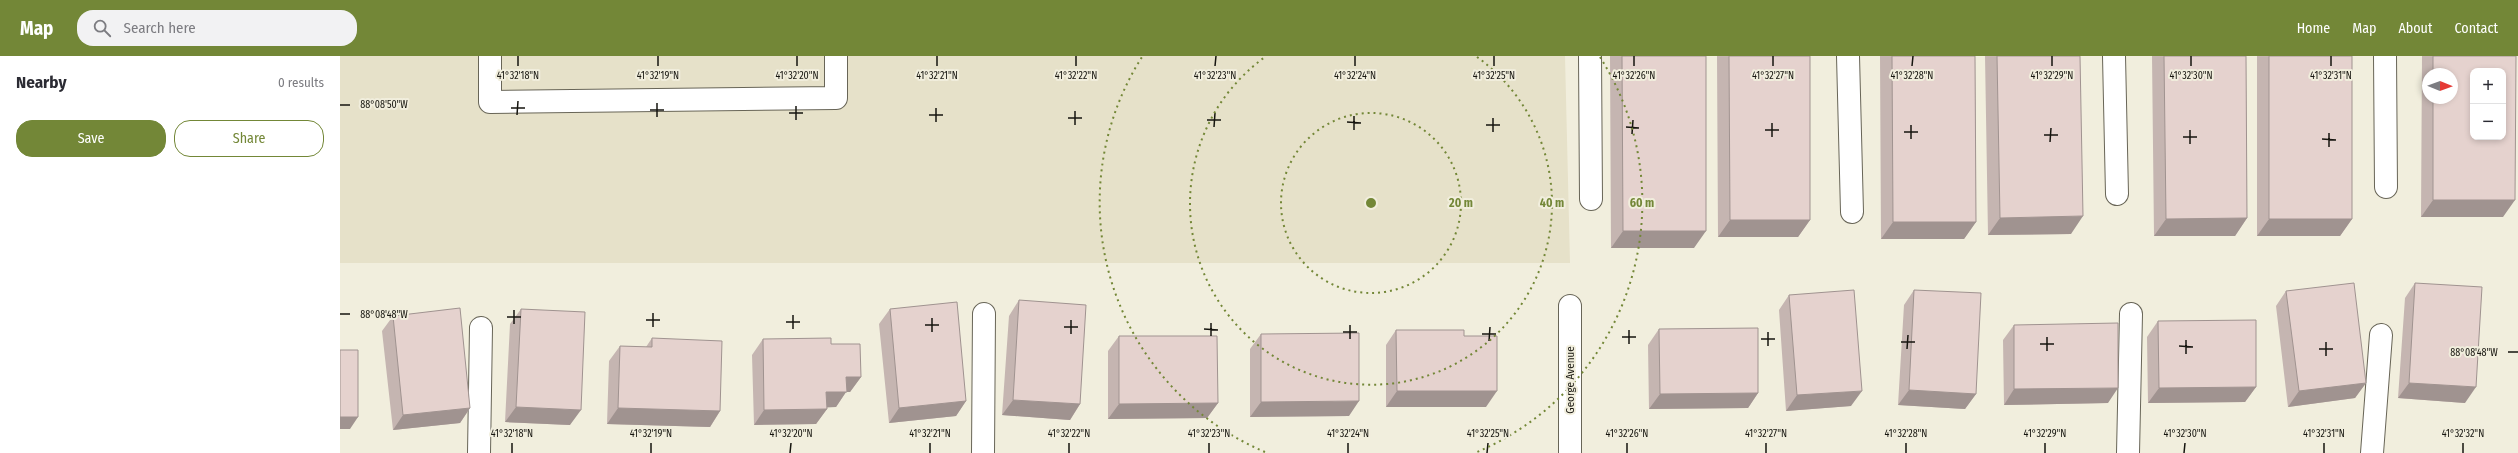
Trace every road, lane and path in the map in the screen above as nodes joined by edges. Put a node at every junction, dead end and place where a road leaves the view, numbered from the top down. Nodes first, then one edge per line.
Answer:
1 (490, 56) edge
2 (836, 56) edge
3 (1590, 56) edge
4 (1848, 56) edge
5 (2114, 56) edge
6 (2385, 56) edge
7 (2386, 187) dead end
8 (2117, 194) dead end
9 (1591, 199) dead end
10 (1852, 212) dead end
11 (1570, 306) dead end
12 (984, 314) dead end
13 (2131, 314) dead end
14 (481, 328) dead end
15 (2381, 335) dead end
16 (479, 453) edge
17 (983, 453) edge
18 (1570, 453) edge
19 (2128, 453) edge
20 (2372, 453) edge

1 - 2 street
3 - 9 street
4 - 10 street
5 - 8 street
6 - 7 street
11 - 18 street, George Avenue
12 - 17 street
13 - 19 street
14 - 16 street
15 - 20 street

